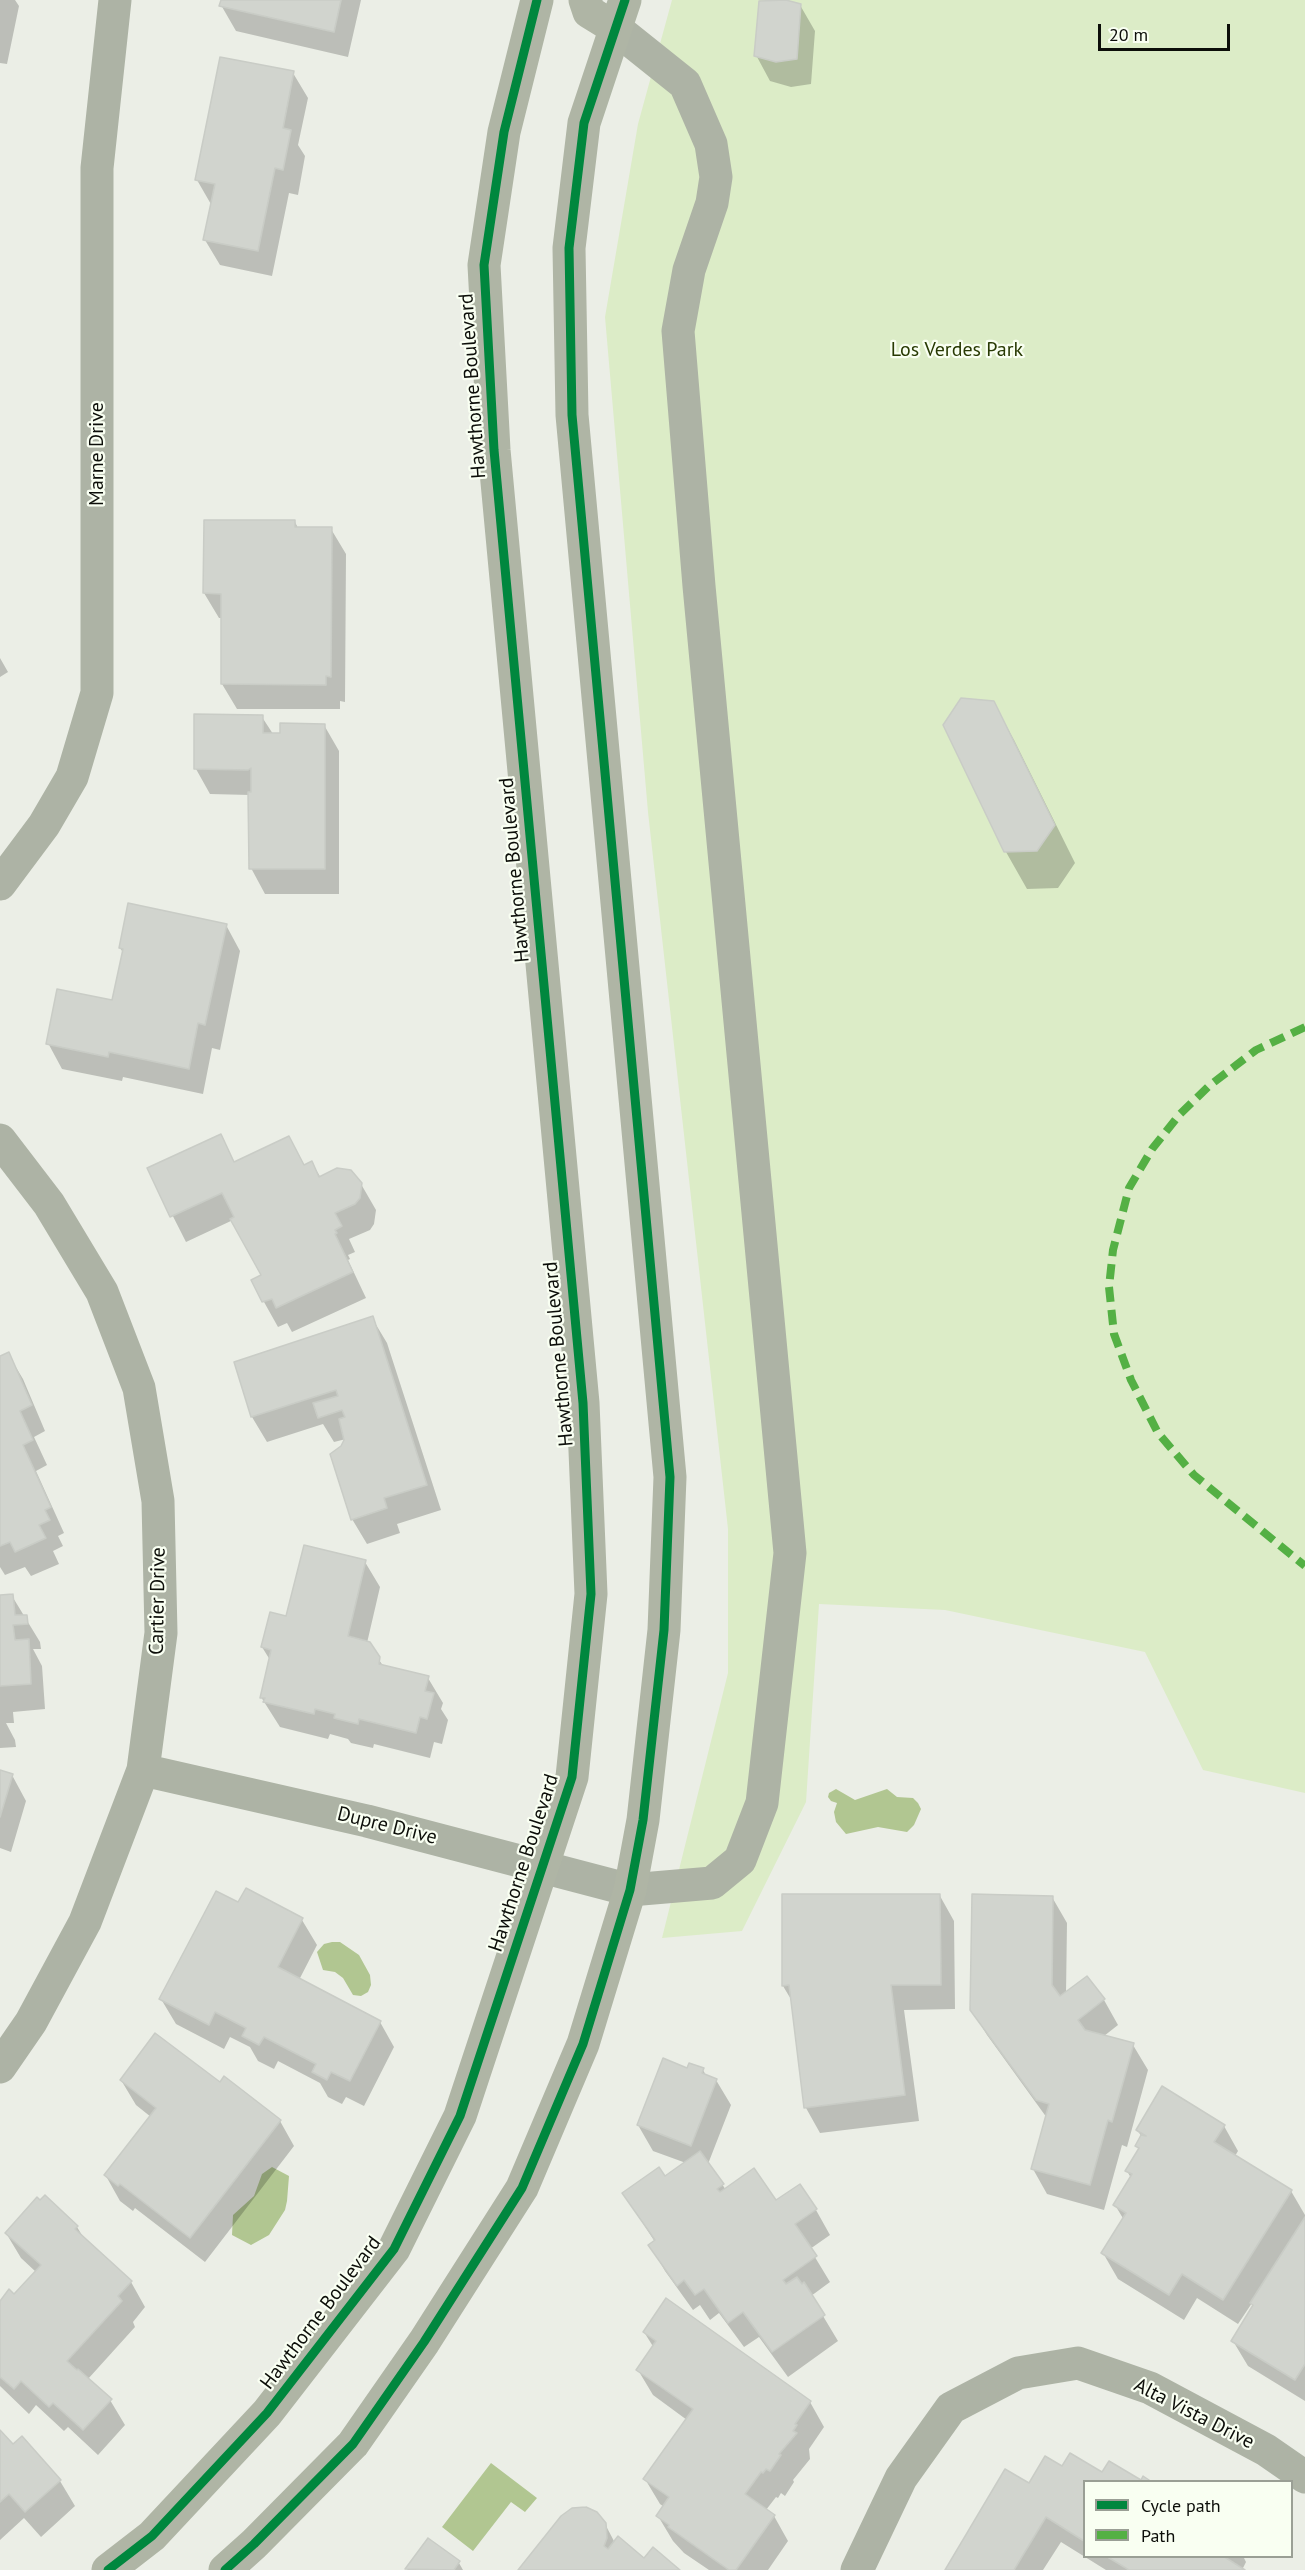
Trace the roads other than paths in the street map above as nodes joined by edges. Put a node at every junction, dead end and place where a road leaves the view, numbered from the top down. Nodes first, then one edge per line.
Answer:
1 (115, 0) edge
2 (537, 0) edge
3 (585, 0) edge
4 (620, 14) edge
5 (0, 884) edge
6 (0, 1140) edge
7 (143, 1770) junction
8 (542, 1865) junction
9 (630, 1890) junction
10 (0, 2067) edge
11 (1305, 2477) edge
12 (108, 2570) edge
13 (225, 2570) edge
14 (857, 2570) edge

1 - 5 street, Marne Drive
2 - 8 main road, Hawthorne Boulevard
3 - 4 main road
4 - 9 main road
4 - 9 street
6 - 7 street, Cartier Drive
7 - 8 street, Dupre Drive
7 - 10 street, Cartier Drive
8 - 9 street, Dupre Drive
8 - 12 main road, Hawthorne Boulevard
9 - 13 main road
11 - 14 street, Alta Vista Drive

